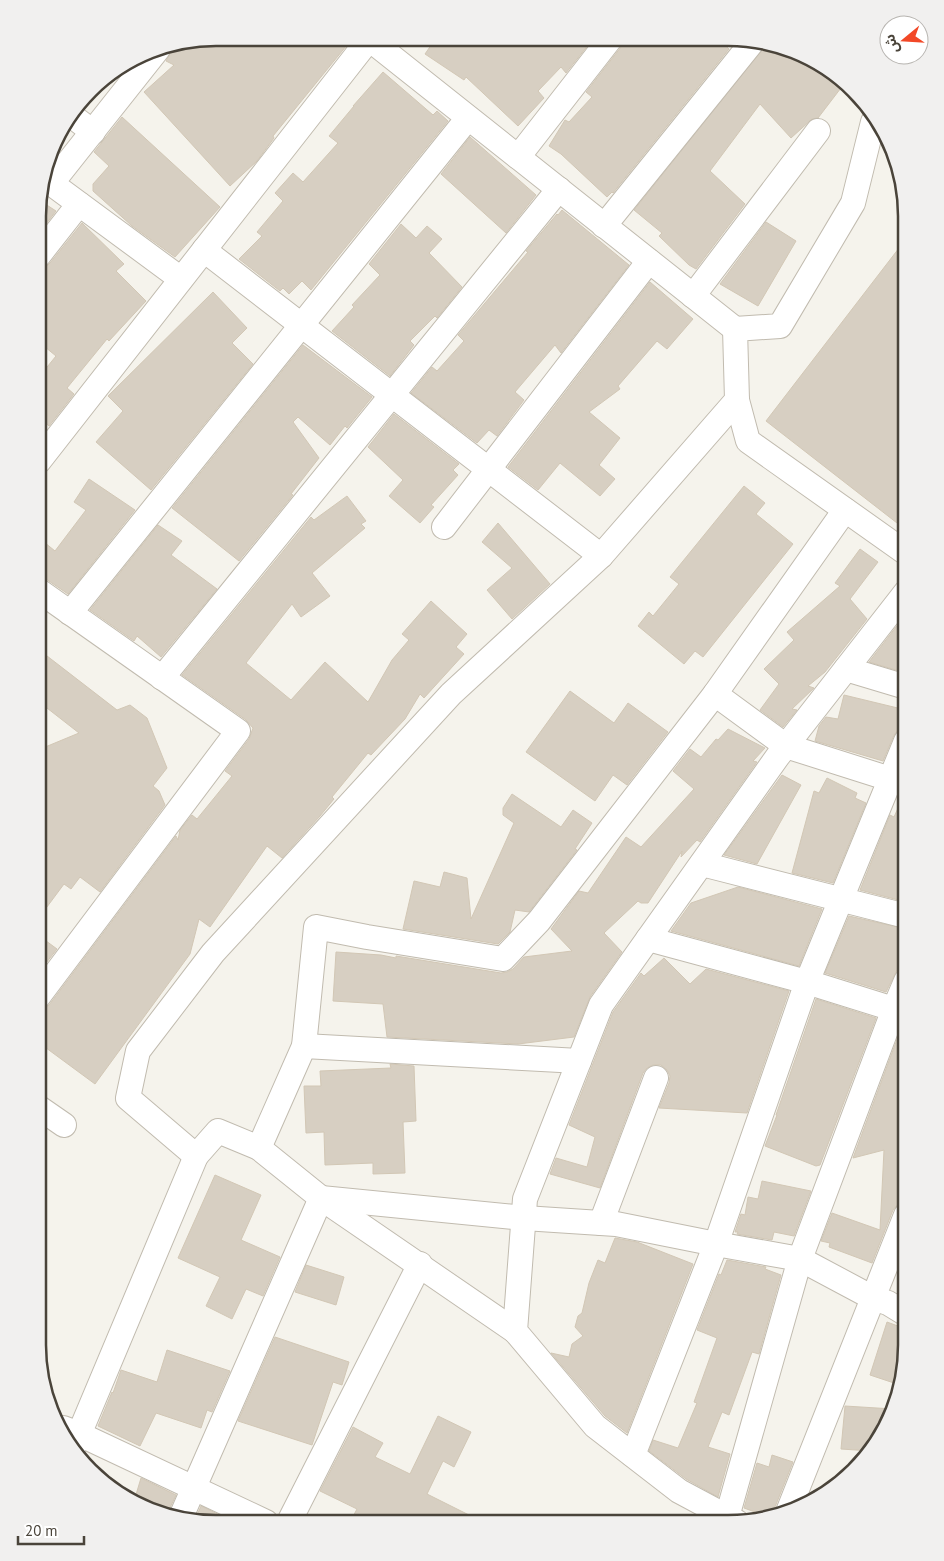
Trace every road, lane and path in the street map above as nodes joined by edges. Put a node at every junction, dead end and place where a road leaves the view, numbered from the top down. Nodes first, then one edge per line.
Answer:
1 (604, 46) edge
2 (362, 47) edge
3 (380, 47) edge
4 (748, 48) edge
5 (150, 60) edge
6 (468, 118) junction
7 (77, 120) edge
8 (872, 126) edge
9 (818, 131) dead end
10 (93, 132) junction
11 (518, 157) junction
12 (51, 178) edge
13 (50, 183) edge
14 (559, 189) junction
15 (79, 204) junction
16 (604, 226) junction
17 (46, 246) edge
18 (204, 250) junction
19 (649, 261) junction
20 (181, 279) junction
21 (693, 296) junction
22 (302, 326) junction
23 (736, 329) junction
24 (392, 395) junction
25 (737, 400) junction
26 (46, 452) edge
27 (489, 469) junction
28 (845, 510) junction
29 (444, 527) dead end
30 (898, 548) edge
31 (601, 556) junction
32 (46, 596) edge
33 (898, 603) edge
34 (70, 613) junction
35 (846, 669) junction
36 (162, 678) junction
37 (898, 684) edge
38 (715, 694) junction
39 (786, 746) junction
40 (898, 782) edge
41 (898, 783) edge
42 (702, 864) junction
43 (841, 899) junction
44 (897, 914) edge
45 (648, 940) junction
46 (806, 982) junction
47 (46, 986) edge
48 (897, 1010) edge
49 (897, 1018) edge
50 (304, 1046) junction
51 (579, 1061) junction
52 (656, 1078) dead end
53 (46, 1113) edge
54 (64, 1125) dead end
55 (259, 1148) junction
56 (196, 1156) junction
57 (321, 1198) junction
58 (524, 1218) junction
59 (601, 1223) junction
60 (897, 1237) edge
61 (716, 1244) junction
62 (800, 1259) junction
63 (420, 1264) junction
64 (873, 1298) junction
65 (897, 1309) edge
66 (515, 1331) junction
67 (72, 1435) edge
68 (633, 1455) junction
69 (194, 1488) junction
70 (792, 1502) edge
71 (184, 1511) edge
72 (733, 1514) edge
73 (251, 1515) edge
74 (294, 1515) edge
75 (724, 1515) edge

1 - 11 street
2 - 18 street
3 - 6 street
4 - 16 street
5 - 10 street
6 - 11 street
6 - 22 street
7 - 10 street
8 - 23 street
9 - 21 street
10 - 12 street
11 - 14 street
13 - 15 street
14 - 16 street
14 - 24 street
15 - 17 street
15 - 20 street
16 - 19 street
18 - 20 street
18 - 22 street
19 - 21 street
19 - 27 street
20 - 26 street
21 - 23 street
22 - 24 street
22 - 34 street
23 - 25 street
24 - 27 street
24 - 36 street
25 - 28 street
25 - 31 street
27 - 29 street
27 - 31 street
28 - 30 street
28 - 38 street
31 - 56 street
32 - 34 street
33 - 35 street
34 - 36 street
35 - 37 street
35 - 39 street
36 - 47 street
38 - 39 street
38 - 50 street
39 - 40 street
39 - 42 street
41 - 43 street
42 - 43 street
42 - 45 street
43 - 44 street
43 - 46 street
45 - 46 street
45 - 51 street
46 - 48 street
46 - 61 street
49 - 62 street
50 - 51 street
50 - 55 street
51 - 58 street
52 - 59 street
53 - 54 street
55 - 56 street
55 - 57 street
56 - 67 street
57 - 58 street
57 - 63 street
57 - 69 street
58 - 59 street
58 - 66 street
59 - 61 street
60 - 64 street
61 - 62 street
61 - 68 street
62 - 64 street
62 - 72 street
63 - 66 street
63 - 74 street
64 - 65 street
64 - 70 street
66 - 68 street
67 - 69 street
68 - 75 street
69 - 71 street
69 - 73 street

